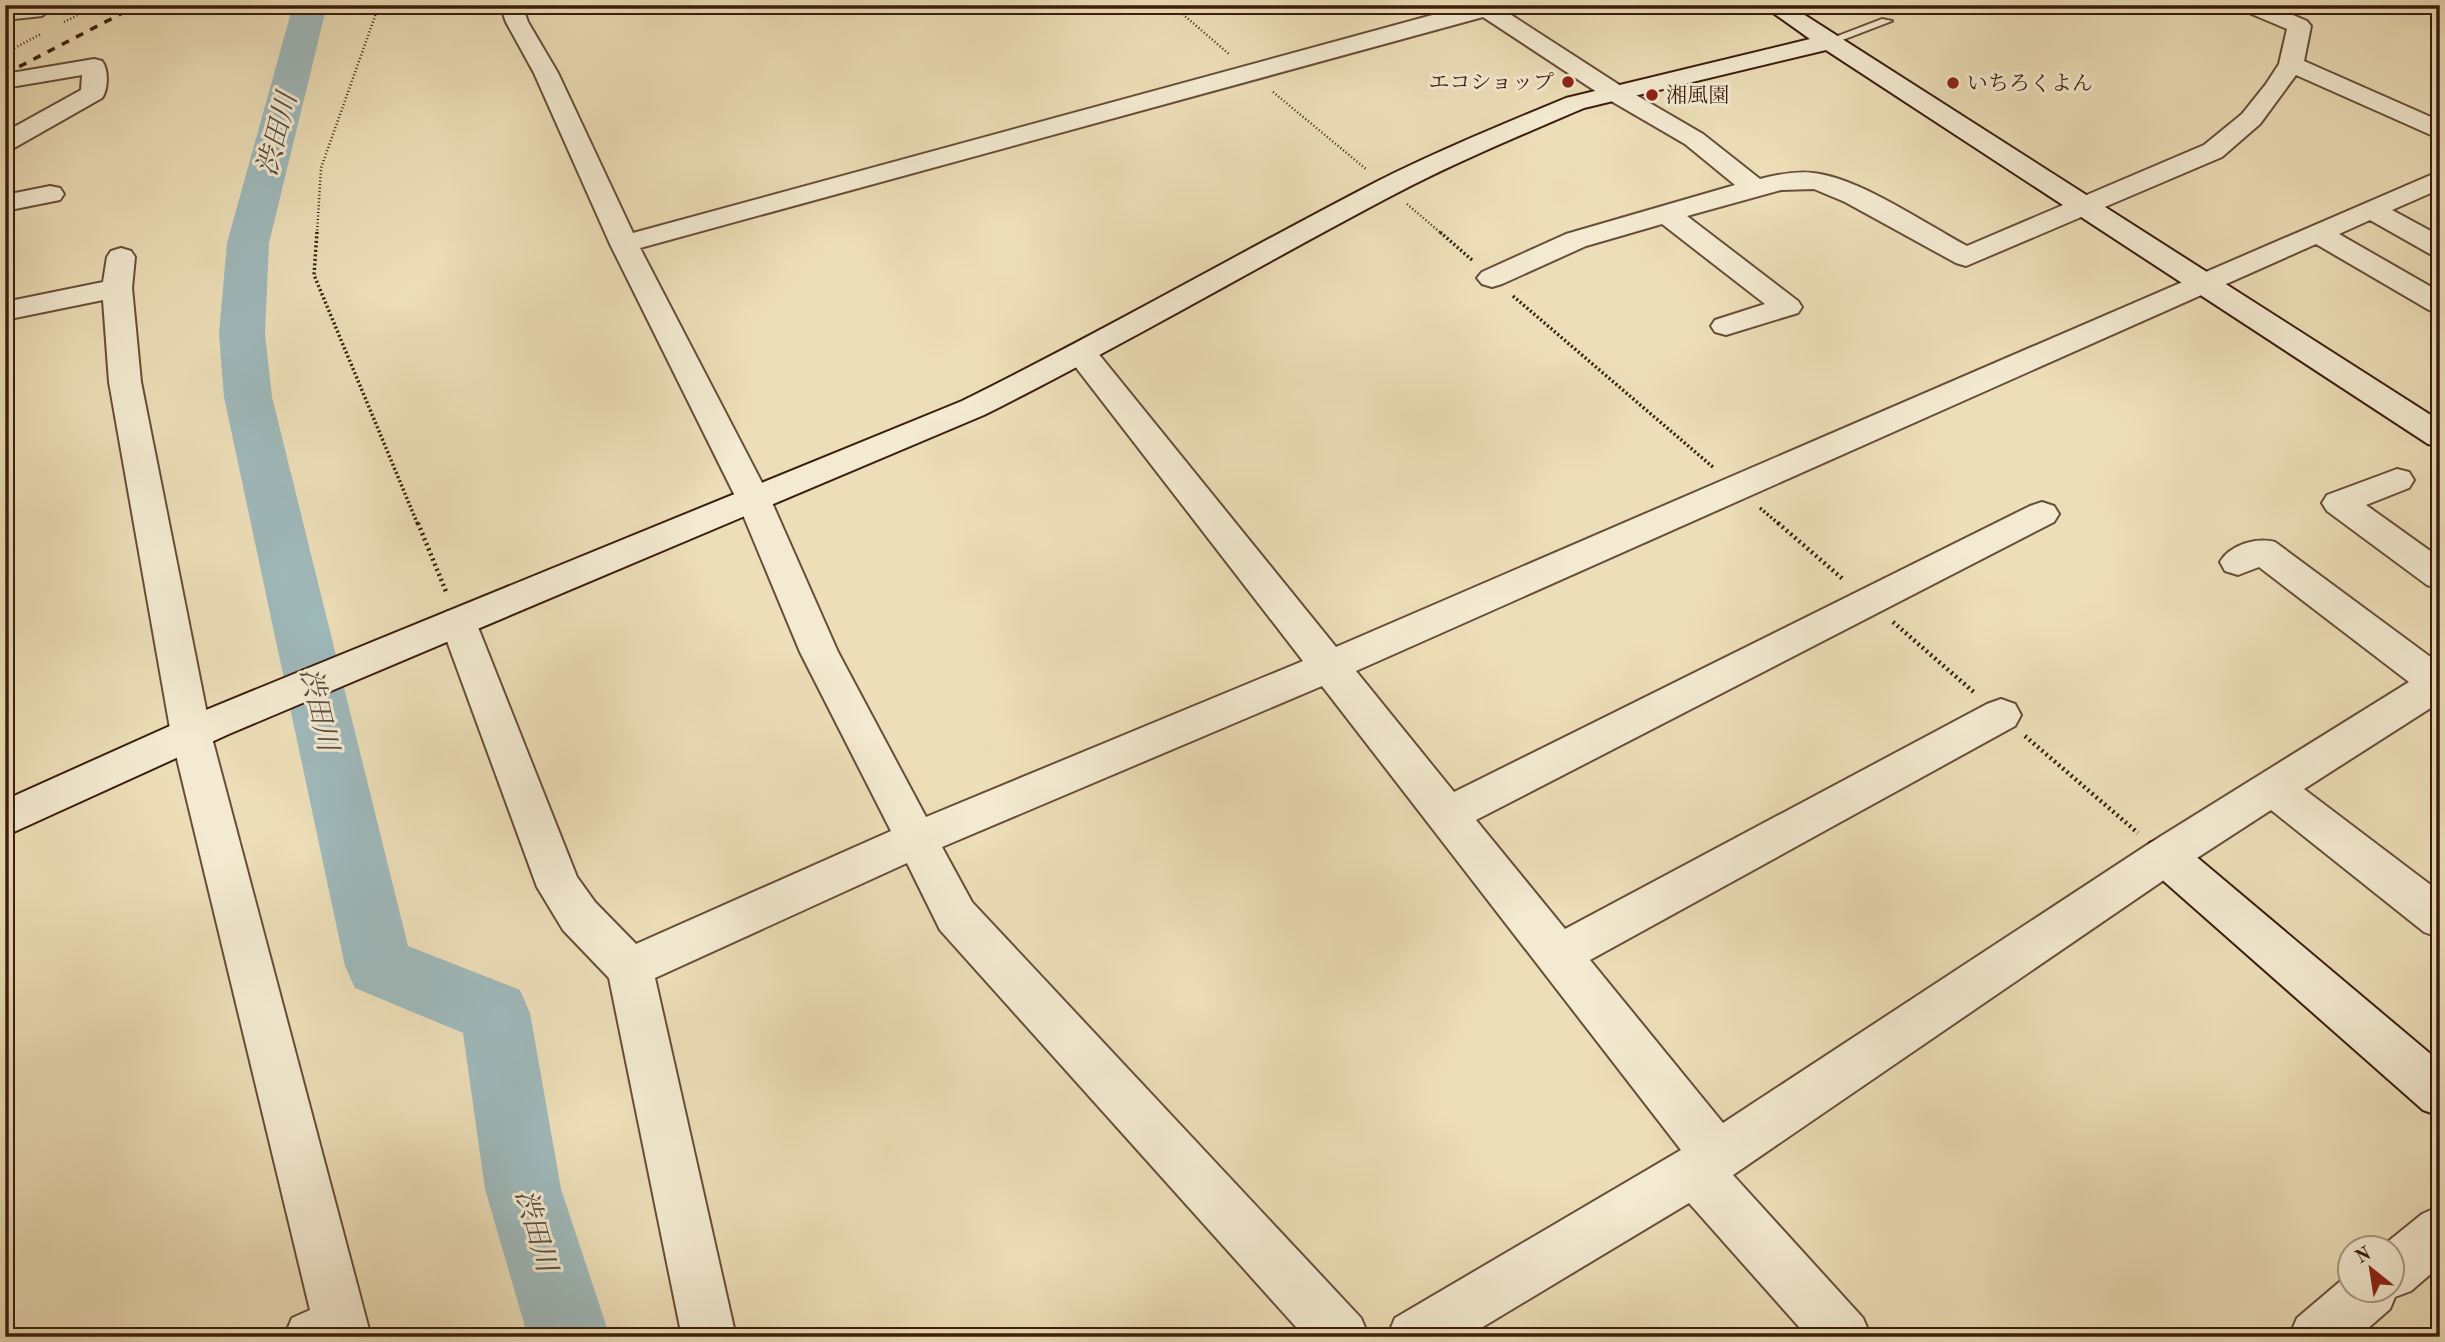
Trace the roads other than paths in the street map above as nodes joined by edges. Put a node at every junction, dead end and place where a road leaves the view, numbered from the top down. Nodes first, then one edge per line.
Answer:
1 (46, 5) edge
2 (511, 5) edge
3 (1773, 5) edge
4 (2250, 5) edge
5 (1490, 7) edge
6 (5, 13) edge
7 (1886, 20) dead end
8 (1828, 42) junction
9 (2291, 64) junction
10 (5, 81) edge
11 (1615, 93) junction
12 (2440, 131) edge
13 (5, 143) edge
14 (1755, 188) junction
15 (2433, 188) edge
16 (50, 194) dead end
17 (5, 202) edge
18 (2085, 205) junction
19 (2370, 209) junction
20 (1667, 214) junction
21 (2317, 233) junction
22 (624, 244) junction
23 (2440, 248) edge
24 (1492, 278) road end
25 (2205, 282) junction
26 (2440, 304) edge
27 (5, 311) edge
28 (1726, 326) dead end
29 (1082, 354) junction
30 (2440, 436) edge
31 (2397, 480) dead end
32 (753, 498) junction
33 (2042, 514) dead end
34 (2238, 562) dead end
35 (2440, 576) edge
36 (452, 626) junction
37 (1329, 666) junction
38 (2439, 682) edge
39 (2001, 715) road end
40 (203, 728) junction
41 (2273, 788) junction
42 (1447, 815) junction
43 (5, 819) edge
44 (915, 840) junction
45 (2165, 856) junction
46 (2440, 918) edge
47 (1558, 955) junction
48 (630, 968) junction
49 (2440, 1093) edge
50 (1706, 1163) junction
51 (2440, 1232) edge
52 (2406, 1260) edge
53 (2355, 1304) edge
54 (332, 1332) edge
55 (709, 1337) edge
56 (1342, 1337) edge
57 (1414, 1337) edge
58 (1844, 1337) edge
59 (2316, 1337) edge

1 - 6 street
2 - 22 street
3 - 8 street
4 - 9 street
5 - 11 street
5 - 22 street
7 - 8 lane
8 - 11 street
8 - 18 street
9 - 12 street
9 - 18 street
10 - 13 street
11 - 14 street
11 - 29 street
14 - 18 street
14 - 20 street
15 - 19 street
16 - 17 street
18 - 25 street
19 - 21 street
19 - 23 street
20 - 24 street
20 - 28 street
21 - 25 street
21 - 26 street
22 - 32 street
25 - 30 street
25 - 37 street
27 - 40 street
29 - 32 street
29 - 37 street
31 - 35 street
32 - 36 street
32 - 44 street
33 - 42 street
34 - 38 street
36 - 40 street
36 - 48 street
37 - 42 street
37 - 44 street
38 - 41 street
39 - 47 street
40 - 43 street
40 - 54 street
41 - 45 street
41 - 46 street
42 - 47 street
44 - 48 street
44 - 56 street
45 - 49 street
45 - 50 street
47 - 50 street
48 - 55 street
50 - 57 street
50 - 58 street
51 - 52 street
53 - 59 street

